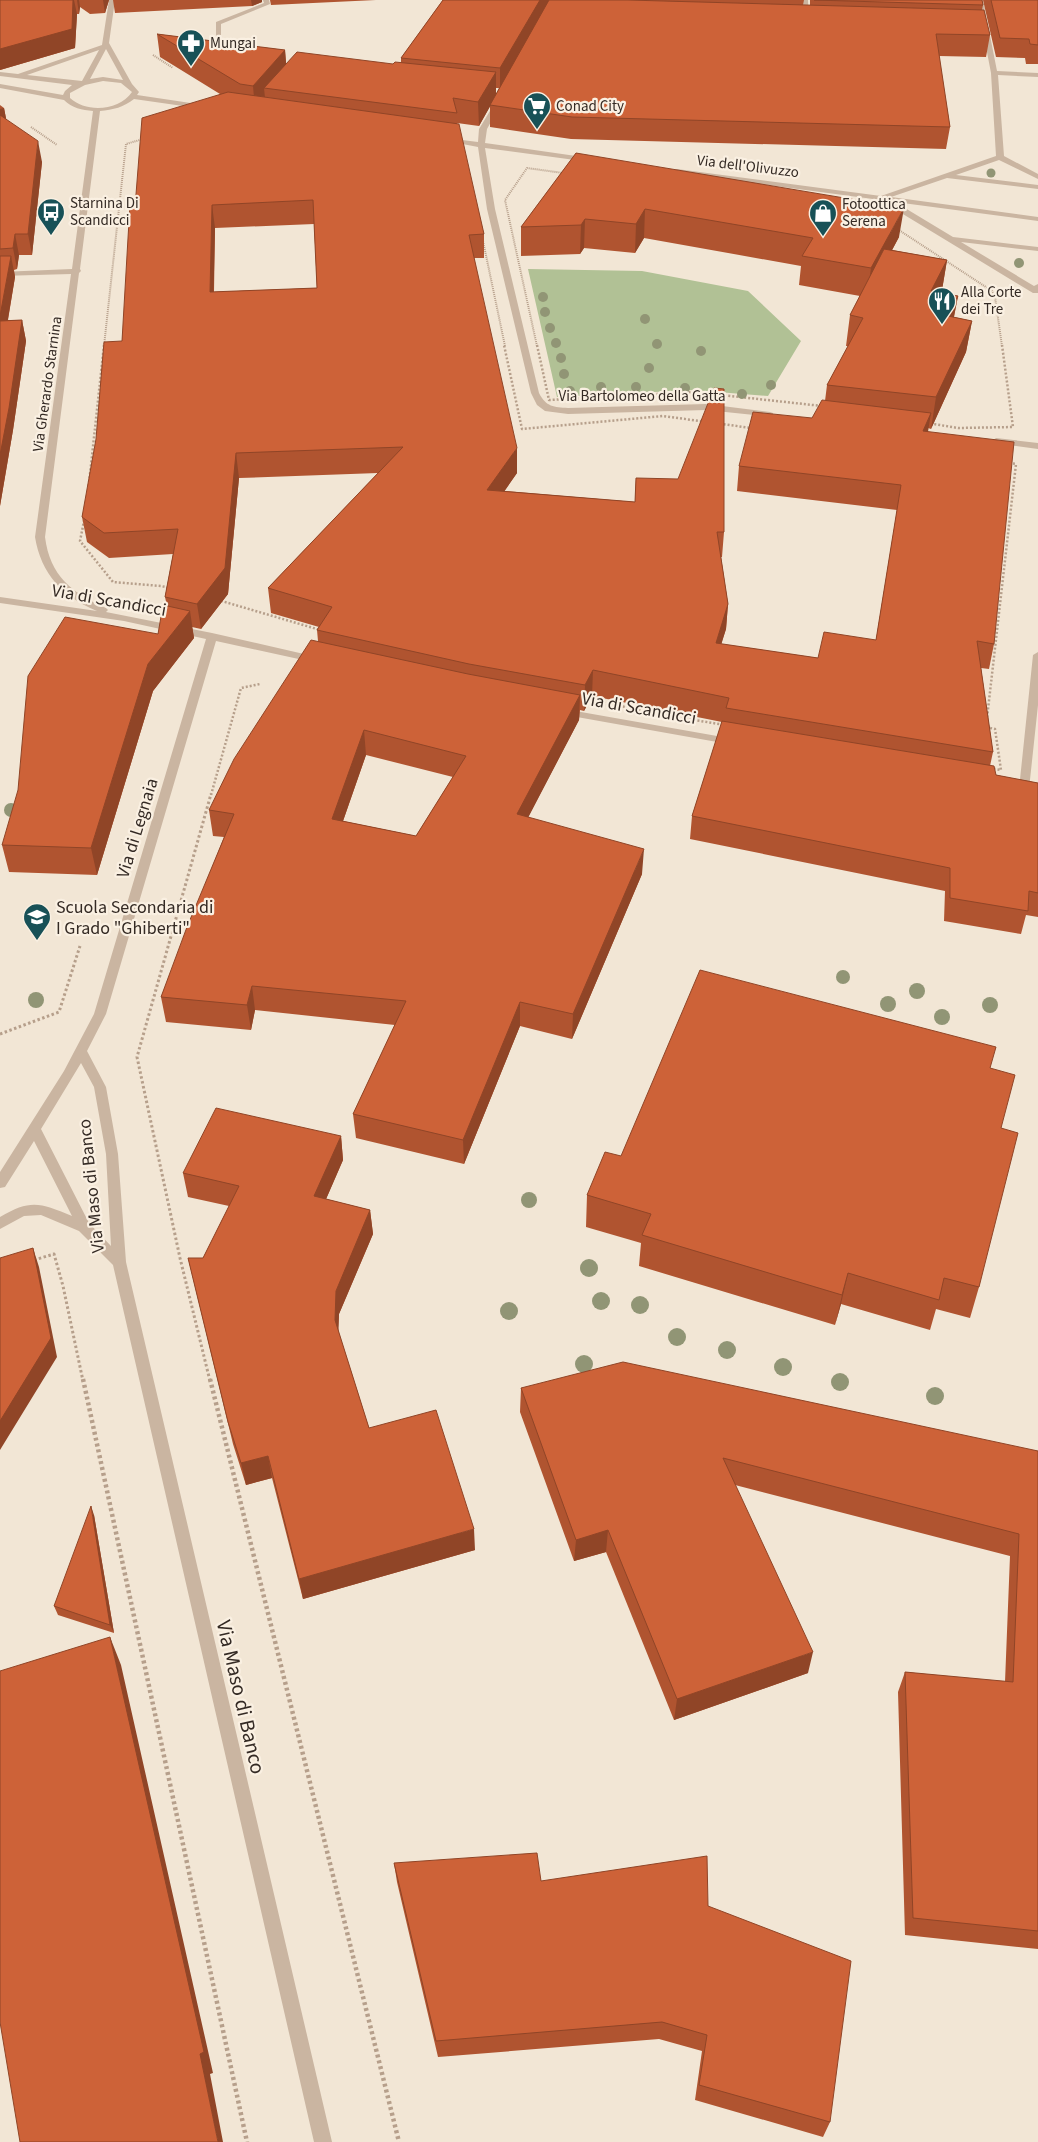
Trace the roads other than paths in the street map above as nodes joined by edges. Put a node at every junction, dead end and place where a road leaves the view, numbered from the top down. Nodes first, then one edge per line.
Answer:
1 (112, 0) edge
2 (266, 0) edge
3 (805, 0) edge
4 (980, 0) edge
5 (797, 22) edge
6 (807, 22) junction
7 (817, 23) edge
8 (976, 28) edge
9 (986, 28) junction
10 (105, 44) junction
11 (243, 53) edge
12 (994, 73) junction
13 (0, 74) edge
14 (1038, 75) edge
15 (19, 76) junction
16 (81, 83) junction
17 (129, 84) junction
18 (0, 86) edge
19 (504, 92) edge
20 (134, 97) junction
21 (66, 98) junction
22 (209, 108) edge
23 (97, 109) junction
24 (442, 139) edge
25 (481, 145) junction
26 (1000, 157) junction
27 (598, 161) edge
28 (666, 170) edge
29 (946, 176) junction
30 (1038, 177) edge
31 (1038, 187) edge
32 (882, 197) junction
33 (1038, 219) edge
34 (950, 238) junction
35 (1038, 249) edge
36 (77, 271) junction
37 (0, 274) edge
38 (1037, 288) edge
39 (1038, 300) edge
40 (784, 416) edge
41 (990, 440) edge
42 (1038, 446) edge
43 (0, 600) edge
44 (124, 618) junction
45 (212, 636) junction
46 (1038, 655) edge
47 (326, 662) edge
48 (554, 710) edge
49 (744, 743) edge
50 (1038, 792) edge
51 (80, 1051) junction
52 (34, 1129) junction
53 (0, 1183) edge
54 (0, 1224) edge
55 (84, 1227) junction
56 (119, 1262) junction
57 (323, 2142) edge

1 - 10 street
2 - 11 street
3 - 6 street
4 - 9 street
5 - 6 street
6 - 7 street
8 - 9 street
9 - 12 street
10 - 15 street
10 - 16 street
10 - 17 street
12 - 14 street
12 - 26 street
13 - 15 street
15 - 16 street
16 - 17 street
16 - 21 street
17 - 20 street
18 - 21 street
19 - 25 street
20 - 22 street
20 - 23 street
21 - 23 street
23 - 36 street, Via Gherardo Starnina
24 - 25 street
25 - 27 street
25 - 40 street, Via Bartolomeo della Gatta
26 - 29 street, Via dell'Olivuzzo
26 - 30 street
28 - 32 street, Via dell'Olivuzzo
29 - 31 street
29 - 32 street, Via dell'Olivuzzo
32 - 33 street, Via dell'Olivuzzo
32 - 34 street, Via dell'Olivuzzo
34 - 35 street
34 - 38 street, Via dell'Olivuzzo
36 - 37 street
36 - 44 street, Via Gherardo Starnina
38 - 39 street
41 - 42 street
43 - 44 street, Via di Scandicci
44 - 45 street, Via di Scandicci
45 - 47 street, Via di Scandicci
45 - 51 street, Via di Legnaia
46 - 50 street
48 - 49 street, Via di Scandicci
51 - 52 street, Via di Legnaia
51 - 56 street, Via Maso di Banco
52 - 53 street, Via di Legnaia
52 - 55 street, Via Maso di Banco
54 - 55 street, Via Maso di Banco
55 - 56 street, Via Maso di Banco
56 - 57 street, Via Maso di Banco

